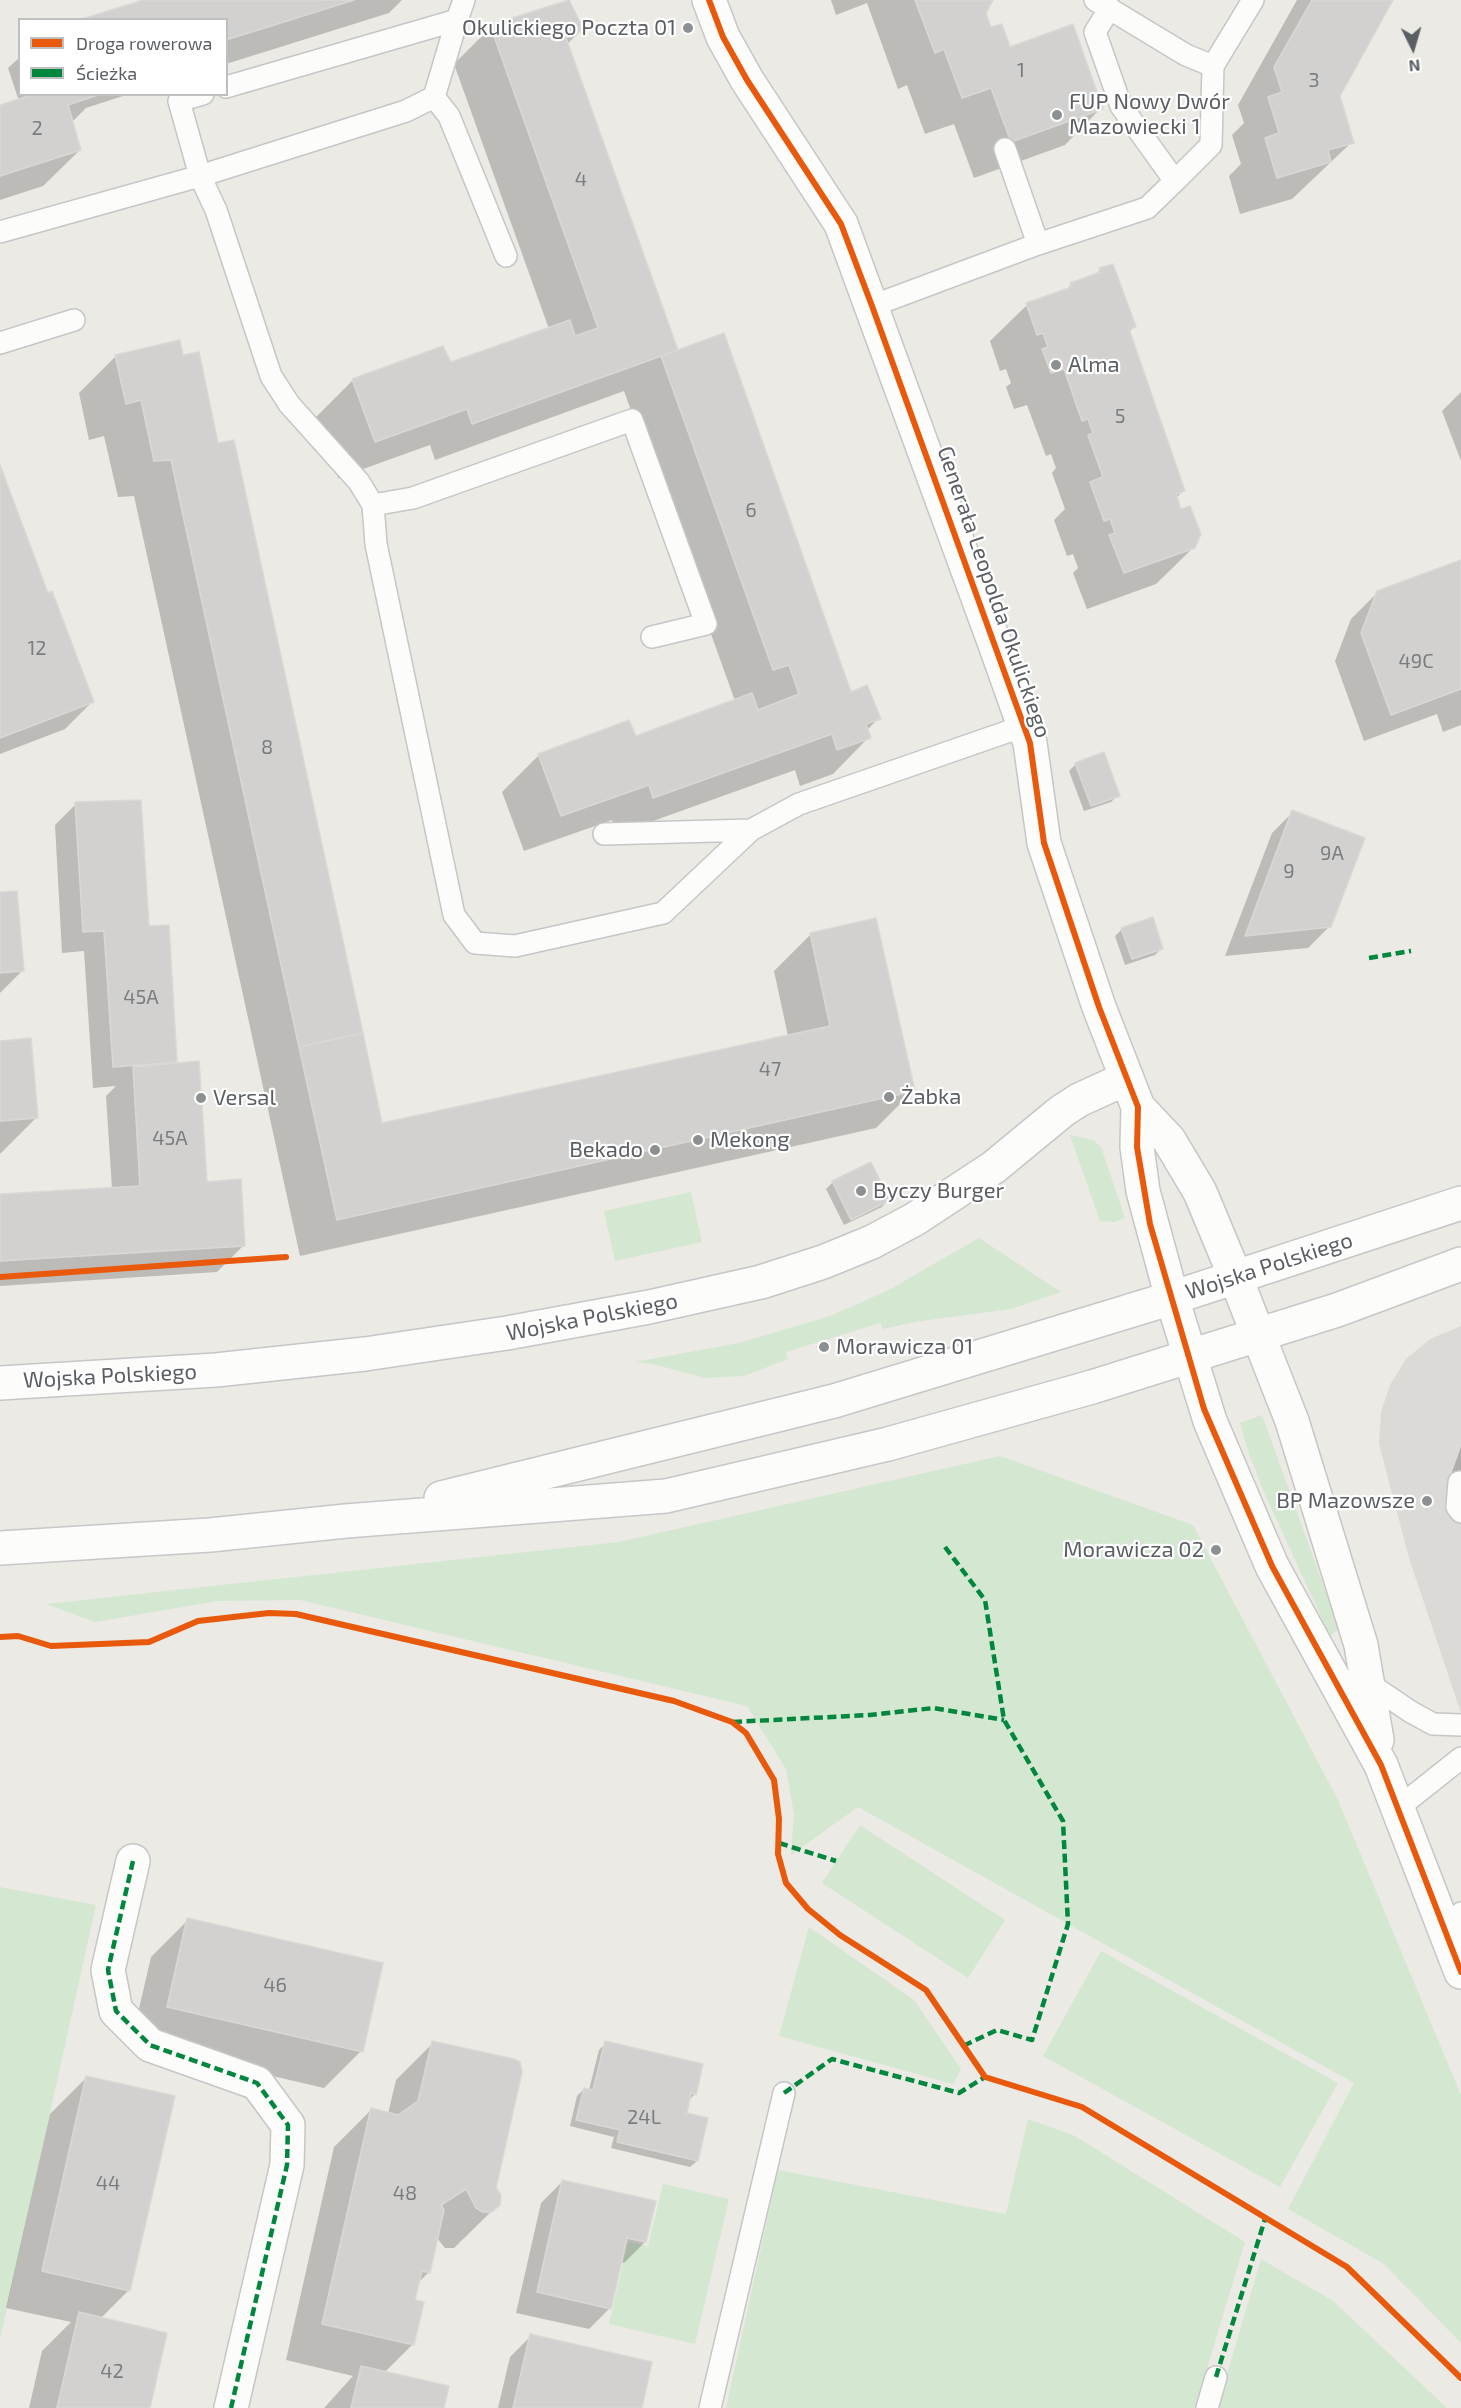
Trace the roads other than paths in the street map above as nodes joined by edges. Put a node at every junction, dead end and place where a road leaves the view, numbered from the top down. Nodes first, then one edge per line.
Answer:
1 (709, 0) edge
2 (1253, 0) edge
3 (1103, 4) edge
4 (460, 10) edge
5 (1213, 66) junction
6 (228, 86) edge
7 (195, 96) edge
8 (434, 97) junction
9 (1005, 148) dead end
10 (200, 176) junction
11 (1175, 181) junction
12 (0, 232) edge
13 (1038, 244) junction
14 (506, 255) dead end
15 (872, 306) junction
16 (74, 320) dead end
17 (0, 343) edge
18 (373, 505) junction
19 (652, 637) dead end
20 (1024, 726) junction
21 (751, 830) junction
22 (604, 834) dead end
23 (1133, 1093) junction
24 (1461, 1203) edge
25 (1461, 1263) edge
26 (1235, 1276) junction
27 (1172, 1298) junction
28 (1258, 1335) junction
29 (1190, 1357) junction
30 (0, 1383) edge
31 (1459, 1482) dead end
32 (1461, 1512) edge
33 (346, 1521) junction
34 (0, 1548) edge
35 (1368, 1683) junction
36 (1461, 1725) edge
37 (1461, 1758) edge
38 (1381, 1765) junction
39 (1398, 1808) junction
40 (133, 1861) dead end
41 (1461, 1913) edge
42 (1456, 1959) edge
43 (784, 2093) dead end
44 (1216, 2377) dead end
45 (231, 2408) edge
46 (710, 2408) edge
47 (1206, 2408) edge

1 - 15 street, Generała Leopolda Okulickiego
2 - 5 lane
3 - 5 lane
3 - 11 lane
4 - 6 lane
4 - 8 lane
5 - 11 lane
7 - 10 lane
8 - 10 lane
8 - 14 lane
9 - 13 lane
10 - 12 lane
10 - 18 lane
11 - 13 lane
13 - 15 lane
15 - 20 street, Generała Leopolda Okulickiego
16 - 17 lane
18 - 19 lane
18 - 21 lane
20 - 21 lane
20 - 23 street, Generała Leopolda Okulickiego
21 - 22 lane
23 - 26 street, Generała Leopolda Okulickiego
23 - 27 street, Generała Leopolda Okulickiego
23 - 30 street, Wojska Polskiego
24 - 26 street, Wojska Polskiego
25 - 28 street, Wojska Polskiego
26 - 27 street, Wojska Polskiego
26 - 28 street, Generała Leopolda Okulickiego
27 - 29 street, Generała Leopolda Okulickiego
27 - 33 street, Wojska Polskiego
28 - 29 street, Wojska Polskiego
28 - 35 street, Generała Leopolda Okulickiego
29 - 33 street, Wojska Polskiego
29 - 38 street, Generała Leopolda Okulickiego
31 - 32 lane
33 - 34 street, Wojska Polskiego
35 - 36 lane
35 - 38 street, Generała Leopolda Okulickiego
37 - 39 lane
38 - 39 street
39 - 42 street
40 - 45 street
41 - 42 lane
43 - 46 lane
44 - 47 lane

